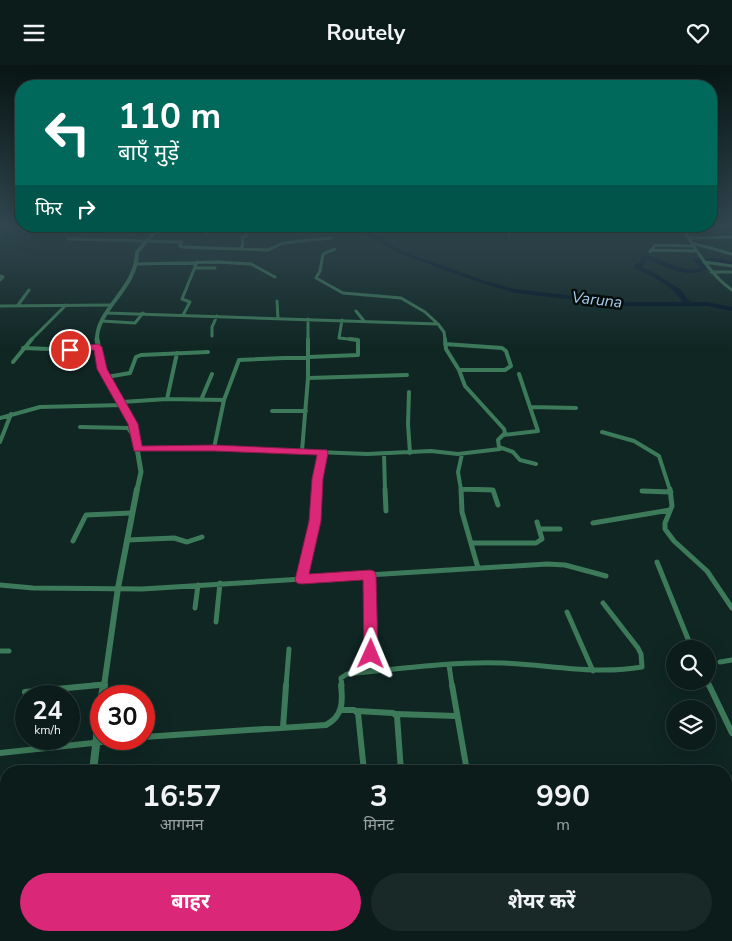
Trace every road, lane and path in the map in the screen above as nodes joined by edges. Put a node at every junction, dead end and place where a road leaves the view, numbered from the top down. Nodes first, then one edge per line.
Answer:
1 (136, 266) edge
2 (254, 266) edge
3 (321, 266) edge
4 (707, 266) edge
5 (195, 268) joint
6 (215, 268) dead end
7 (711, 272) junction
8 (732, 273) edge
9 (0, 276) edge
10 (275, 277) dead end
11 (0, 280) edge
12 (722, 283) junction
13 (732, 283) edge
14 (29, 290) dead end
15 (732, 291) edge
16 (277, 301) dead end
17 (66, 304) junction
18 (18, 305) junction
19 (111, 305) junction
20 (0, 306) edge
21 (356, 311) dead end
22 (106, 313) junction
23 (143, 313) junction
24 (183, 315) junction
25 (217, 315) junction
26 (278, 319) junction
27 (308, 319) junction
28 (342, 320) junction
29 (102, 321) junction
30 (364, 321) junction
31 (438, 324) junction
32 (212, 336) dead end
33 (445, 344) junction
34 (98, 347) junction
35 (24, 348) junction
36 (208, 351) dead end
37 (177, 353) junction
38 (308, 358) junction
39 (13, 362) dead end
40 (460, 370) junction
41 (212, 374) dead end
42 (519, 374) dead end
43 (407, 375) dead end
44 (107, 377) junction
45 (308, 378) junction
46 (408, 392) dead end
47 (167, 399) junction
48 (201, 399) junction
49 (224, 400) junction
50 (123, 404) junction
51 (530, 407) junction
52 (576, 408) dead end
53 (272, 411) dead end
54 (306, 411) junction
55 (11, 414) junction
56 (0, 418) edge
57 (80, 427) dead end
58 (602, 432) dead end
59 (503, 435) junction
60 (136, 439) junction
61 (0, 442) edge
62 (214, 448) junction
63 (138, 449) junction
64 (500, 449) junction
65 (302, 451) junction
66 (323, 453) junction
67 (384, 453) junction
68 (410, 453) junction
69 (462, 454) junction
70 (536, 464) dead end
71 (462, 489) junction
72 (642, 491) dead end
73 (671, 492) junction
74 (498, 505) dead end
75 (672, 509) junction
76 (386, 511) dead end
77 (132, 513) junction
78 (537, 523) dead end
79 (594, 523) dead end
80 (539, 529) junction
81 (560, 529) dead end
82 (202, 537) dead end
83 (127, 540) junction
84 (73, 541) dead end
85 (470, 543) junction
86 (657, 562) dead end
87 (478, 568) junction
88 (370, 575) junction
89 (606, 576) dead end
90 (301, 580) junction
91 (220, 583) junction
92 (0, 585) edge
93 (198, 585) junction
94 (118, 588) junction
95 (603, 603) dead end
96 (732, 608) edge
97 (194, 609) dead end
98 (567, 612) dead end
99 (216, 622) dead end
100 (688, 640) edge
101 (289, 649) dead end
102 (0, 651) edge
103 (9, 651) dead end
104 (732, 660) edge
105 (720, 662) dead end
106 (450, 665) junction
107 (371, 671) junction
108 (594, 671) junction
109 (104, 684) joint
110 (80, 686) edge
111 (711, 690) edge
112 (342, 710) junction
113 (357, 711) junction
114 (396, 714) junction
115 (456, 716) junction
116 (283, 728) junction
117 (732, 733) edge
118 (155, 736) edge
119 (90, 743) edge
120 (95, 750) edge
121 (0, 753) edge
122 (94, 765) edge
123 (363, 765) edge
124 (401, 765) edge
125 (466, 765) edge

1 - 19 street
2 - 10 street
3 - 31 street
4 - 7 street
5 - 6 street
5 - 24 street
7 - 8 street
7 - 12 street
9 - 11 street
12 - 13 street
12 - 15 street
14 - 18 street
16 - 26 street
17 - 18 street
17 - 19 street
17 - 35 street
18 - 20 street
19 - 22 street
21 - 30 street
22 - 23 street
22 - 29 street
23 - 24 street
23 - 29 street
24 - 25 street
25 - 26 street
25 - 32 street
26 - 27 street
27 - 28 street
27 - 38 street
28 - 30 street
28 - 38 street
29 - 34 street
30 - 31 street
31 - 33 street
33 - 40 street
33 - 40 street
34 - 35 street
34 - 44 street
35 - 39 street
36 - 37 street
37 - 44 street
37 - 47 street
38 - 45 street
38 - 49 street
40 - 59 street
41 - 48 street
42 - 51 street
43 - 45 street
44 - 50 street
45 - 54 street
46 - 68 street
47 - 48 street
47 - 50 street
48 - 49 street
49 - 62 street
50 - 55 street
50 - 60 street
51 - 52 street
51 - 59 street
53 - 54 street
54 - 65 street
55 - 56 street
55 - 61 street
57 - 60 street
58 - 73 street
59 - 64 street
60 - 63 street
62 - 63 street
62 - 65 street
63 - 77 street
64 - 69 street
64 - 70 street
65 - 66 street
66 - 67 street
66 - 90 street
67 - 68 street
67 - 76 street
68 - 69 street
69 - 71 street
71 - 74 street
71 - 85 street
72 - 73 street
73 - 75 street
75 - 79 street
75 - 96 street
77 - 83 street
77 - 84 street
78 - 80 street
80 - 81 street
80 - 85 street
82 - 83 street
83 - 94 street
85 - 87 street
86 - 100 street
87 - 88 street
87 - 89 street
88 - 90 street
88 - 107 street
90 - 91 street
91 - 93 street
91 - 99 street
92 - 94 street
93 - 94 street
93 - 97 street
94 - 109 street
95 - 108 street
98 - 108 street
101 - 116 street
102 - 103 street
104 - 105 street
106 - 107 street
106 - 108 street
106 - 115 street
107 - 112 street
109 - 110 street
111 - 117 street
112 - 113 street
112 - 116 street
113 - 114 street
113 - 123 street
114 - 115 street
114 - 124 street
115 - 125 street
116 - 118 street
119 - 121 street
120 - 122 street

